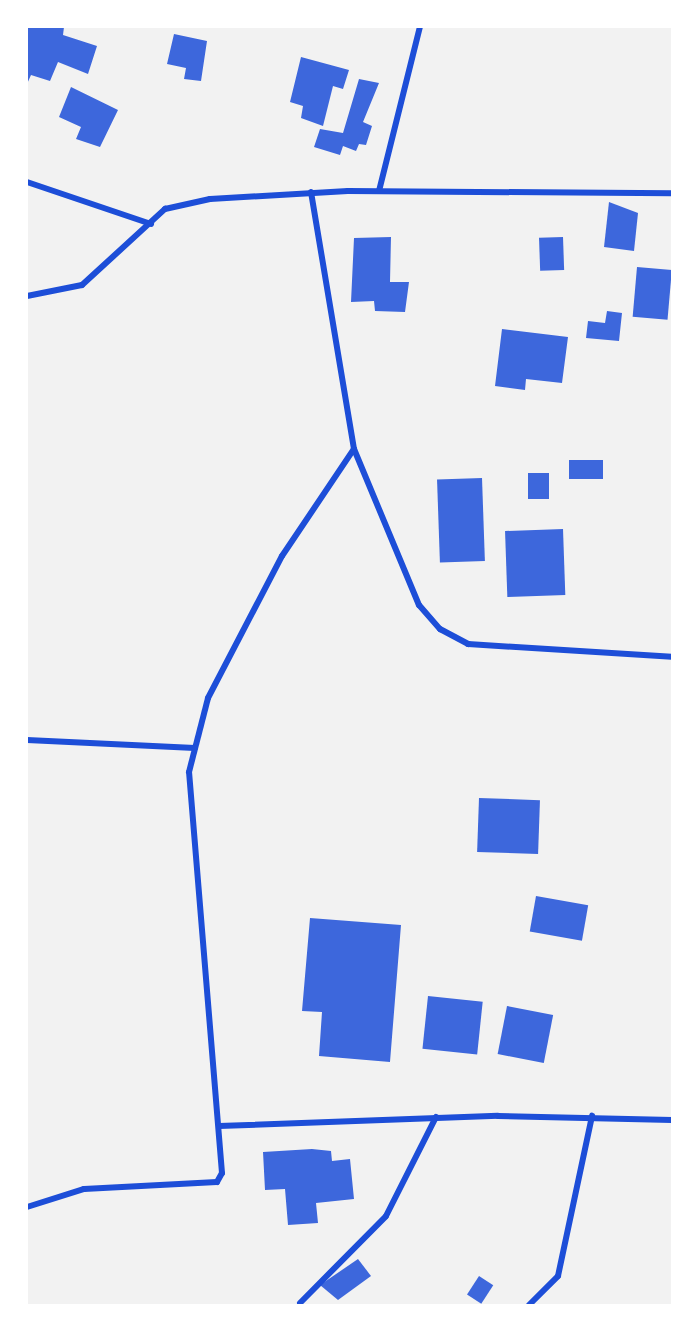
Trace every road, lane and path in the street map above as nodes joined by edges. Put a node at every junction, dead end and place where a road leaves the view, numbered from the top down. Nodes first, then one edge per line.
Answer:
1 (420, 27) edge
2 (27, 182) edge
3 (379, 191) junction
4 (311, 192) junction
5 (672, 193) edge
6 (152, 224) junction
7 (27, 296) edge
8 (354, 449) junction
9 (672, 657) edge
10 (27, 740) edge
11 (195, 748) junction
12 (591, 1116) junction
13 (436, 1117) junction
14 (672, 1120) edge
15 (219, 1126) junction
16 (27, 1207) edge
17 (300, 1303) dead end
18 (529, 1305) edge

1 - 3 street
2 - 6 street
3 - 4 street
3 - 5 street
4 - 6 street
4 - 8 street
6 - 7 street
8 - 9 street
8 - 11 street
10 - 11 street
11 - 15 street
12 - 13 street
12 - 14 street
12 - 18 street
13 - 15 street
13 - 17 street
15 - 16 street

